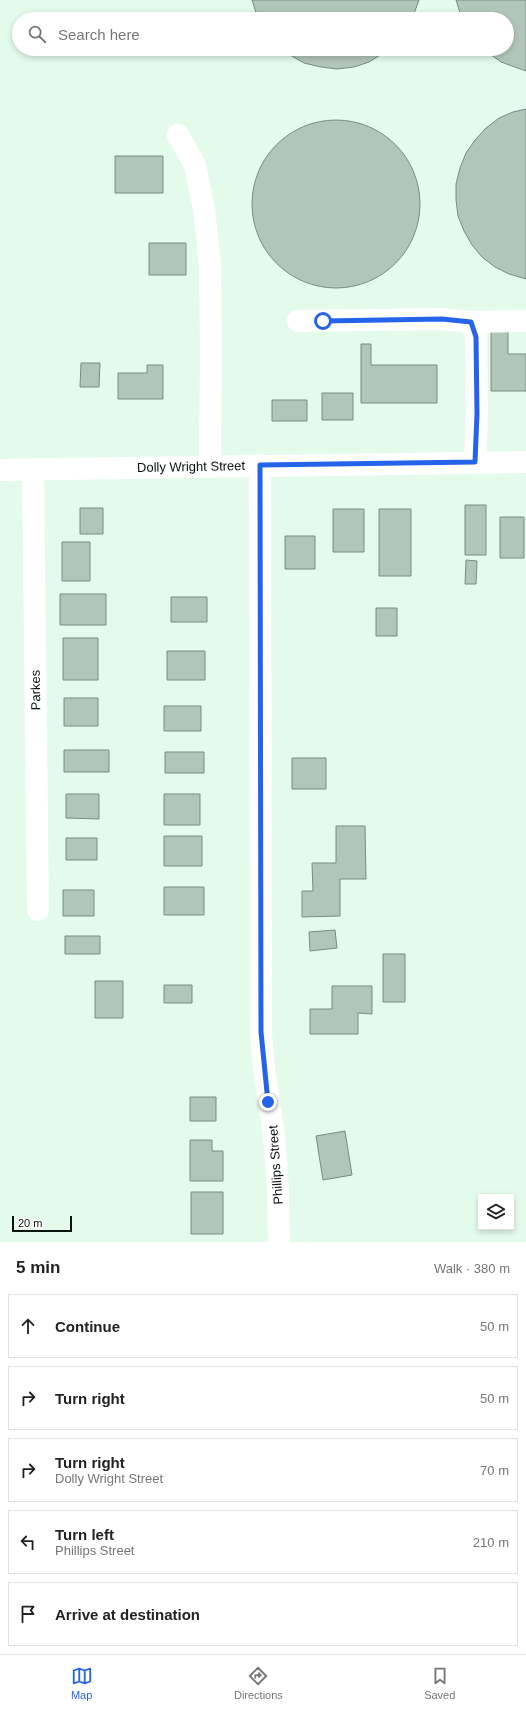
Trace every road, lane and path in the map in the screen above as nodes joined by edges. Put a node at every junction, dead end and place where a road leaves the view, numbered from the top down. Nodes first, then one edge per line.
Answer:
1 (178, 135) dead end
2 (298, 321) dead end
3 (526, 321) edge
4 (471, 322) junction
5 (475, 462) junction
6 (526, 462) edge
7 (210, 465) junction
8 (260, 465) junction
9 (33, 469) junction
10 (0, 470) edge
11 (38, 910) dead end
12 (278, 1242) edge

1 - 7 street
2 - 4 street
3 - 4 street
4 - 5 street
5 - 6 street, Dolly Wright Street
5 - 8 street, Dolly Wright Street
7 - 8 street, Dolly Wright Street
7 - 9 street, Dolly Wright Street
8 - 12 street, Phillips Street
9 - 10 street, Dolly Wright Street
9 - 11 street, Parkes

